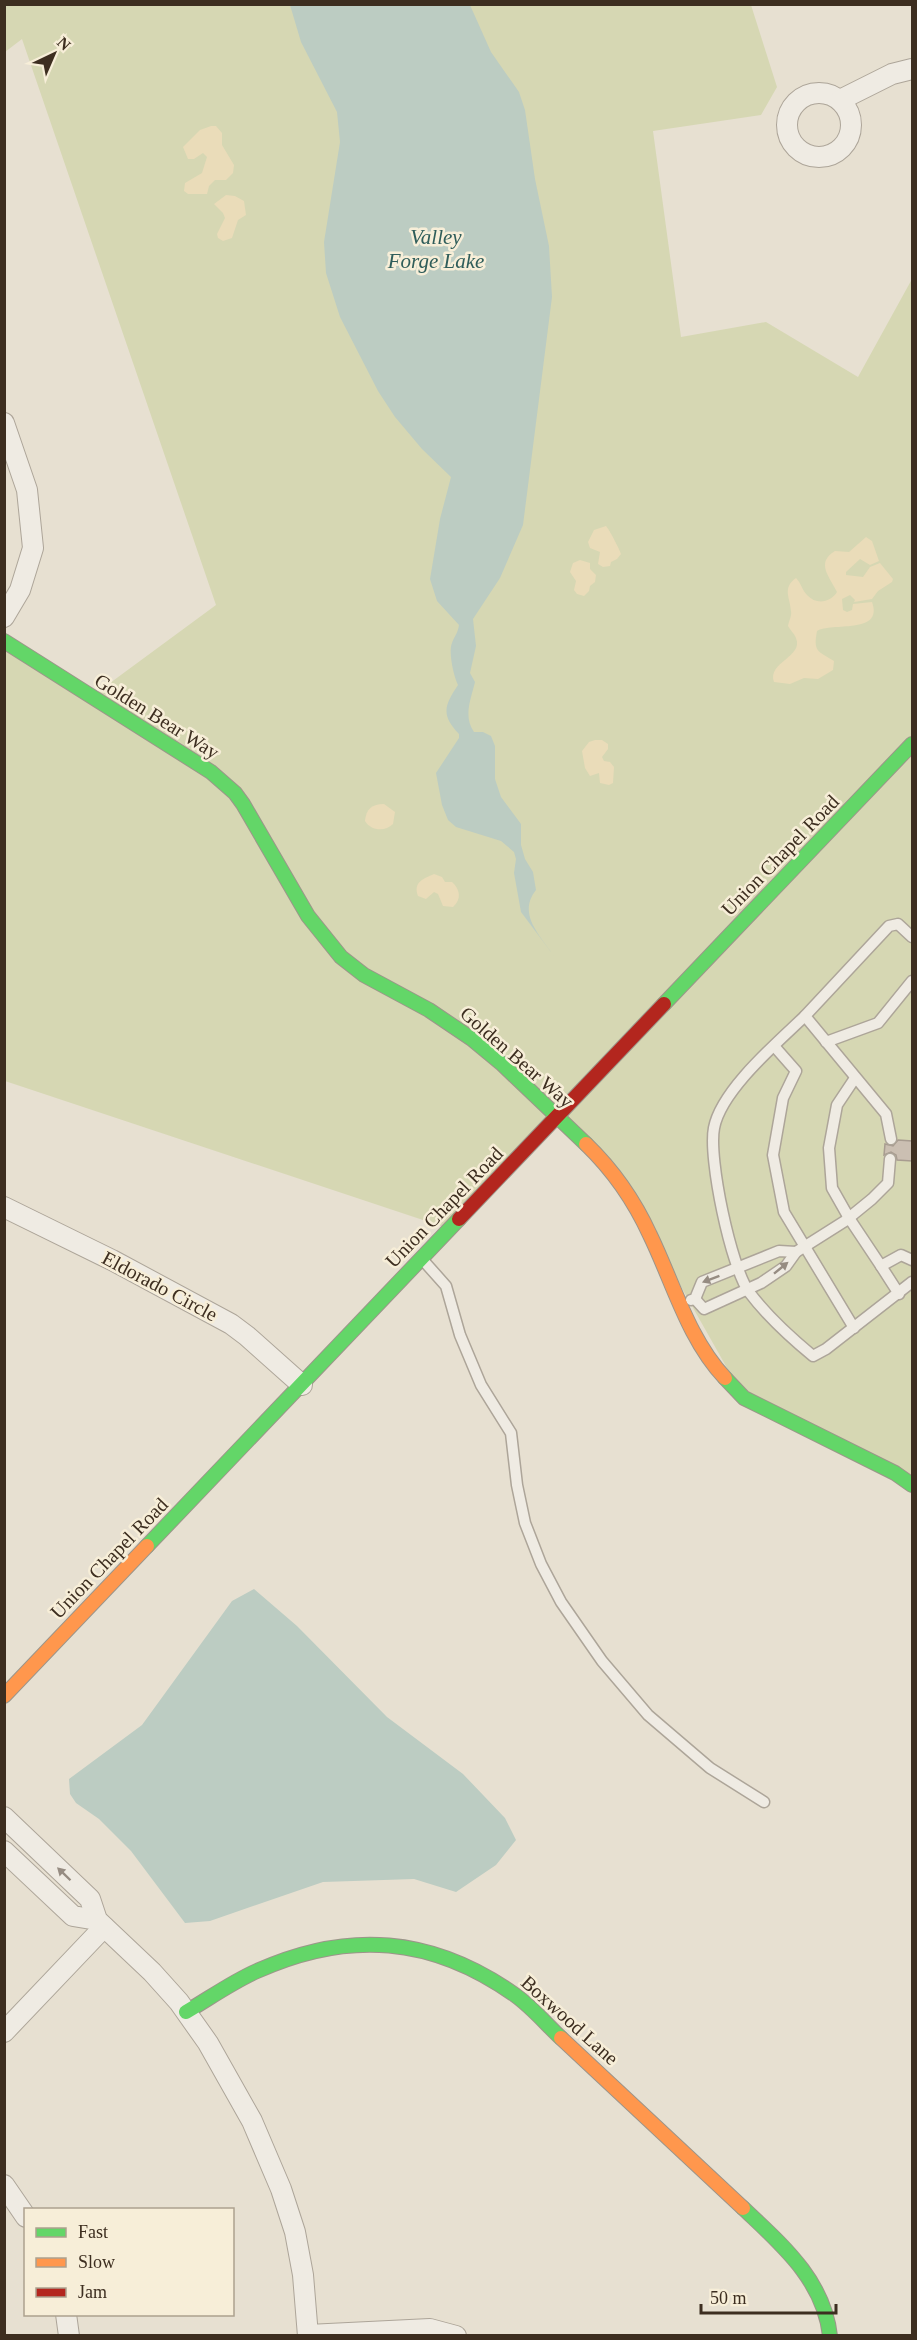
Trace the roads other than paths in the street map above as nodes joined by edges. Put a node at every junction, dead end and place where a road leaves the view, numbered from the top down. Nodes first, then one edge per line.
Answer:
1 (912, 69) edge
2 (840, 100) dead end
3 (4, 423) edge
4 (4, 617) edge
5 (4, 641) edge
6 (912, 744) edge
7 (912, 937) edge
8 (912, 981) edge
9 (805, 1016) junction
10 (826, 1042) junction
11 (774, 1046) junction
12 (855, 1078) junction
13 (556, 1117) junction
14 (891, 1139) dead end
15 (890, 1159) dead end
16 (4, 1207) edge
17 (849, 1218) junction
18 (800, 1250) junction
19 (422, 1259) junction
20 (912, 1260) edge
21 (881, 1266) junction
22 (737, 1269) junction
23 (912, 1282) edge
24 (747, 1290) junction
25 (899, 1294) junction
26 (695, 1299) junction
27 (680, 1304) junction
28 (854, 1328) junction
29 (302, 1385) junction
30 (912, 1485) edge
31 (4, 1696) edge
32 (764, 1802) dead end
33 (4, 1817) edge
34 (4, 1851) edge
35 (101, 1924) junction
36 (186, 2012) junction
37 (4, 2032) edge
38 (4, 2185) edge
39 (24, 2214) edge
40 (66, 2316) edge
41 (308, 2335) edge
42 (69, 2336) edge
43 (456, 2336) edge
44 (830, 2336) edge

1 - 2 street
3 - 4 street
5 - 13 street, Golden Bear Way
6 - 13 street, Union Chapel Road
7 - 9 lane
8 - 10 lane
9 - 10 lane
9 - 11 lane
10 - 12 lane
11 - 18 lane
11 - 22 lane
12 - 14 lane
12 - 17 lane
13 - 19 street, Union Chapel Road
13 - 27 street, Golden Bear Way
15 - 17 lane
16 - 29 street, Eldorado Circle
17 - 18 lane
17 - 21 lane
18 - 22 lane
24 -> 18 lane
18 - 28 lane
19 - 29 street, Union Chapel Road
19 - 32 lane
20 - 21 lane
21 - 25 lane
22 - 24 lane
22 -> 26 lane
23 - 25 lane
24 - 26 lane
24 - 28 lane
25 - 28 lane
26 - 27 lane
27 - 30 street, Golden Bear Way
29 - 31 street, Union Chapel Road
35 -> 33 street
34 - 35 street
35 - 36 street
35 - 37 street
36 - 41 street
36 - 44 street, Boxwood Lane
38 - 39 street
40 - 42 street
41 - 43 street

